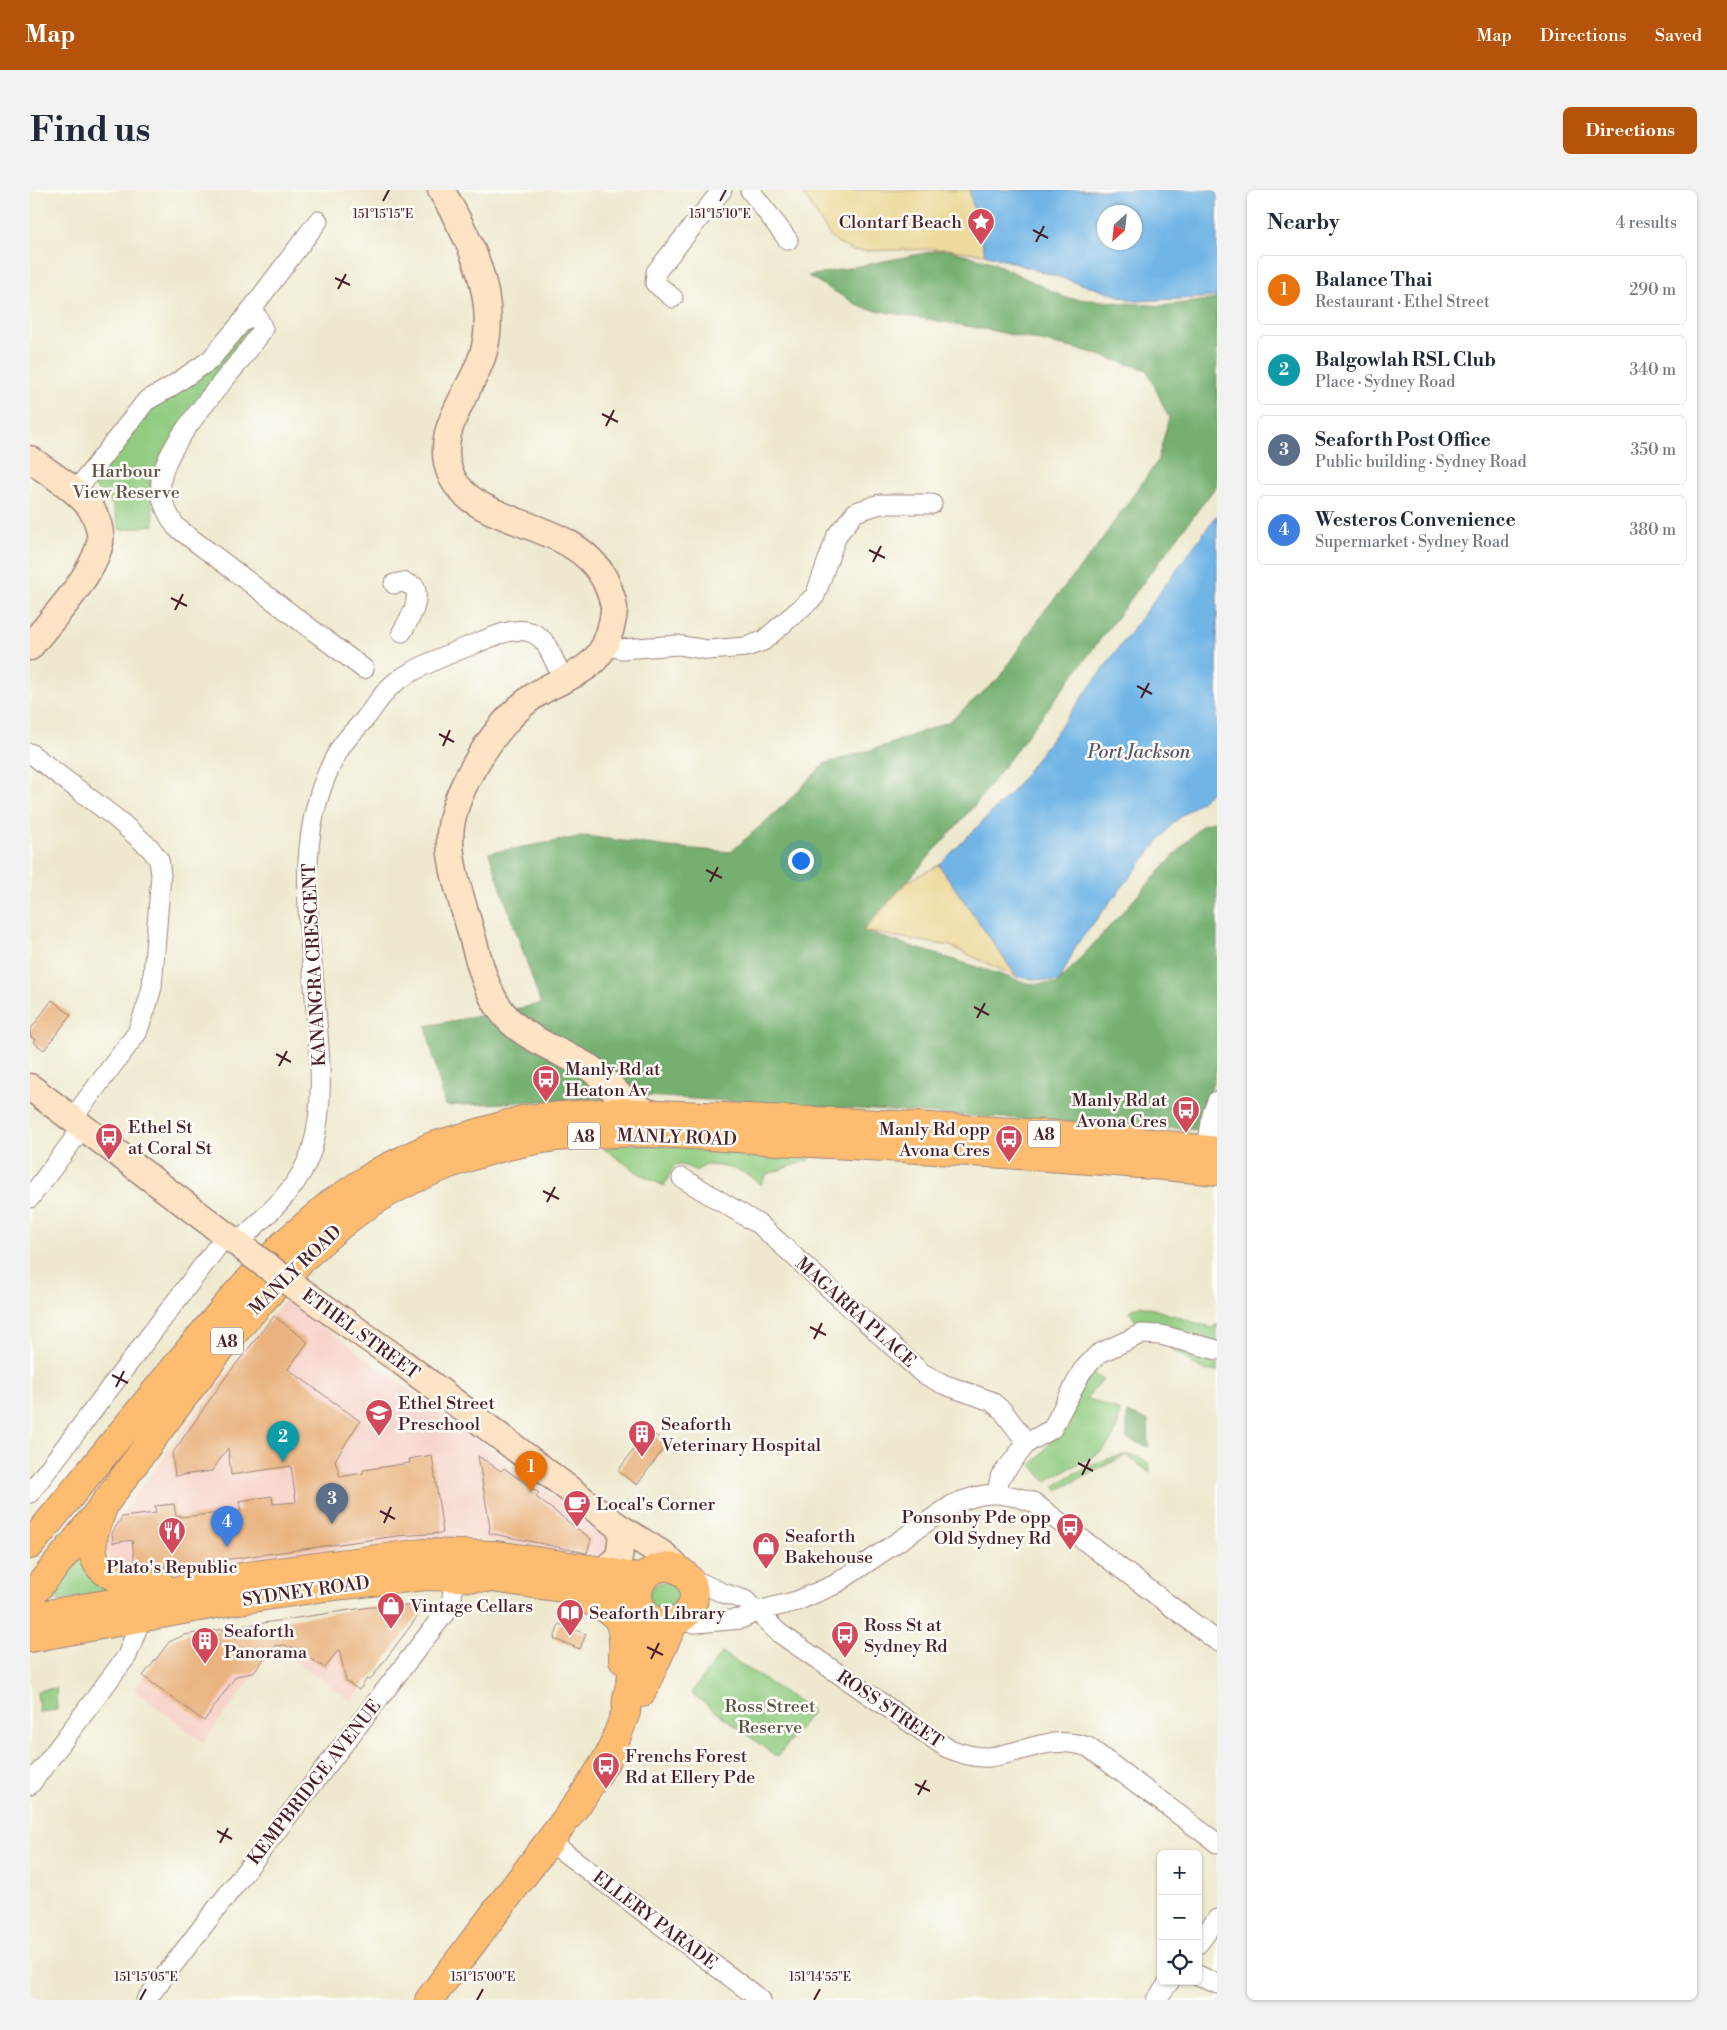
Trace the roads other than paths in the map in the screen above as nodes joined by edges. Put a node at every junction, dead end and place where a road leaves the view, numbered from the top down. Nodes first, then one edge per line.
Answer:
1 (441, 190) edge
2 (722, 190) edge
3 (750, 190) edge
4 (318, 221) dead end
5 (788, 240) dead end
6 (674, 298) dead end
7 (240, 324) junction
8 (30, 459) edge
9 (75, 492) junction
10 (932, 504) dead end
11 (394, 584) dead end
12 (402, 632) dead end
13 (605, 645) junction
14 (30, 647) edge
15 (364, 669) dead end
16 (564, 680) junction
17 (30, 753) edge
18 (600, 1075) junction
19 (30, 1087) edge
20 (1217, 1101) edge
21 (583, 1114) junction
22 (652, 1114) junction
23 (78, 1123) junction
24 (1211, 1160) edge
25 (682, 1178) dead end
26 (30, 1198) edge
27 (239, 1243) junction
28 (1217, 1350) edge
29 (1027, 1443) junction
30 (30, 1493) edge
31 (997, 1493) junction
32 (105, 1504) junction
33 (620, 1531) junction
34 (30, 1545) edge
35 (456, 1565) junction
36 (603, 1570) junction
37 (683, 1573) junction
38 (642, 1578) junction
39 (187, 1588) junction
40 (562, 1588) junction
41 (30, 1597) edge
42 (145, 1608) junction
43 (641, 1609) junction
44 (758, 1611) junction
45 (30, 1617) edge
46 (675, 1621) junction
47 (30, 1638) edge
48 (1217, 1641) edge
49 (626, 1705) junction
50 (30, 1785) edge
51 (549, 1841) junction
52 (1217, 1844) edge
53 (1217, 1919) edge
54 (1201, 1940) edge
55 (1202, 1977) edge
56 (1217, 1984) edge
57 (1167, 1985) edge
58 (146, 2000) edge
59 (429, 2000) edge
60 (760, 2000) edge
61 (1156, 2000) edge

1 - 13 street
2 - 6 street
3 - 5 street
4 - 7 street
7 - 9 street
7 - 15 street
8 - 9 street
9 - 14 street
10 - 13 street
11 - 12 street
13 - 16 street
16 - 18 street
16 - 27 street, KANANGRA CRESCENT
17 - 23 street
18 - 21 street
18 - 22 street
19 - 23 street, ETHEL STREET
20 - 24 street
21 - 22 main road, MANLY ROAD / A8
21 - 34 main road, MANLY ROAD / A8
22 - 24 main road, MANLY ROAD / A8
23 - 26 street
23 - 27 street, ETHEL STREET
24 - 32 main road, MANLY ROAD / A8
25 - 29 street, MAGARRA PLACE
27 - 30 street, KANANGRA CRESCENT
27 - 33 street, ETHEL STREET, bridge
28 - 29 street
29 - 31 street
31 - 44 street
31 - 48 street
32 - 39 main road
32 - 41 main road, MANLY ROAD / A8
33 - 36 street
33 - 37 street, ETHEL STREET
33 - 38 street, ETHEL STREET
35 - 36 main road, SYDNEY ROAD
35 - 39 main road, SYDNEY ROAD
35 - 40 main road, SYDNEY ROAD
35 - 42 main road, SYDNEY ROAD
35 - 58 street, KEMPBRIDGE AVENUE
36 - 38 main road, SYDNEY ROAD
37 - 38 main road
37 - 44 street
37 - 46 main road
38 - 43 main road
39 - 42 main road, SYDNEY ROAD
40 - 43 main road, SYDNEY ROAD
40 - 49 main road
42 - 45 main road, SYDNEY ROAD
42 - 47 main road, SYDNEY ROAD
42 - 50 street
43 - 46 main road
43 - 49 main road
44 - 46 street
44 - 52 street, ROSS STREET
46 - 49 main road
49 - 51 main road
51 - 59 main road
51 - 60 street, ELLERY PARADE
53 - 54 street
55 - 56 street
57 - 61 street

